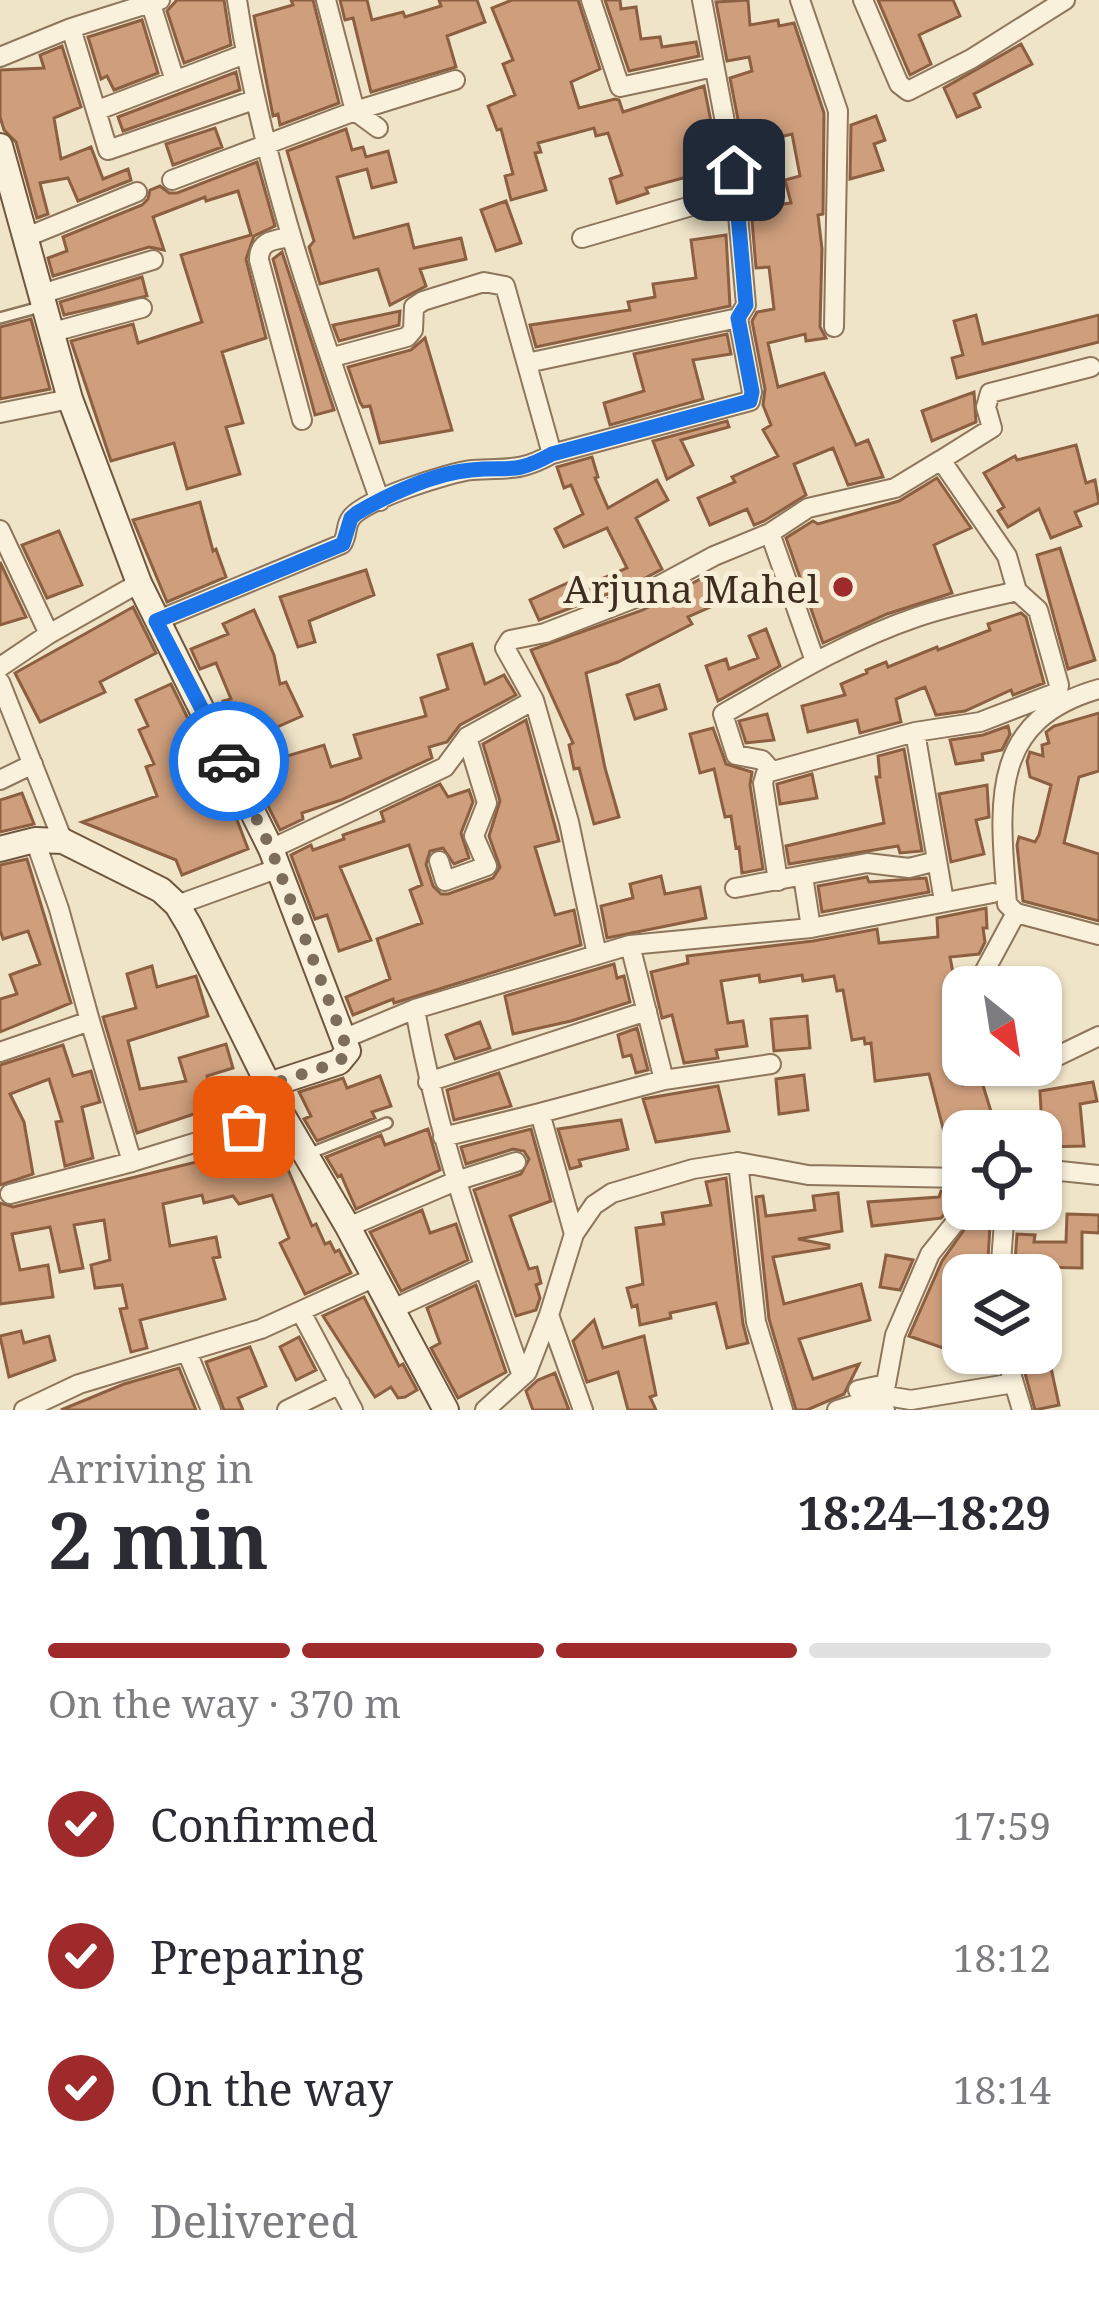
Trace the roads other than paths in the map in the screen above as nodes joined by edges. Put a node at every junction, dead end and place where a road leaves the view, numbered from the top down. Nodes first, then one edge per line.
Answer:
1 (160, 0) edge
2 (237, 0) edge
3 (326, 0) edge
4 (591, 0) edge
5 (702, 0) edge
6 (800, 0) edge
7 (863, 0) edge
8 (1065, 0) edge
9 (150, 2) edge
10 (102, 9) edge
11 (71, 28) junction
12 (245, 54) junction
13 (0, 57) edge
14 (715, 67) junction
15 (455, 80) dead end
16 (175, 81) junction
17 (254, 100) junction
18 (98, 110) junction
19 (355, 111) junction
20 (378, 128) dead end
21 (0, 146) edge
22 (265, 146) junction
23 (172, 180) dead end
24 (137, 193) dead end
25 (736, 194) junction
26 (7, 206) edge
27 (291, 237) junction
28 (24, 238) junction
29 (582, 238) dead end
30 (153, 260) dead end
31 (42, 300) junction
32 (142, 308) dead end
33 (0, 318) edge
34 (738, 318) junction
35 (834, 327) dead end
36 (53, 332) junction
37 (333, 357) junction
38 (527, 363) junction
39 (1091, 368) dead end
40 (70, 399) junction
41 (0, 413) edge
42 (302, 420) dead end
43 (552, 454) junction
44 (941, 460) junction
45 (380, 501) junction
46 (0, 530) edge
47 (770, 533) junction
48 (140, 583) junction
49 (1017, 590) junction
50 (156, 621) junction
51 (49, 634) junction
52 (815, 662) junction
53 (0, 668) edge
54 (0, 682) edge
55 (1099, 688) edge
56 (534, 700) junction
57 (915, 733) junction
58 (466, 737) junction
59 (33, 764) junction
60 (771, 770) junction
61 (0, 780) edge
62 (35, 840) junction
63 (63, 841) junction
64 (0, 849) edge
65 (275, 859) junction
66 (439, 861) dead end
67 (938, 861) junction
68 (803, 876) junction
69 (778, 880) junction
70 (735, 889) dead end
71 (993, 893) dead end
72 (944, 901) junction
73 (177, 905) junction
74 (1016, 913) junction
75 (811, 928) junction
76 (1099, 935) edge
77 (630, 945) junction
78 (597, 955) junction
79 (987, 966) edge
80 (415, 1010) junction
81 (647, 1011) junction
82 (90, 1021) junction
83 (1099, 1036) edge
84 (343, 1039) junction
85 (1, 1049) edge
86 (1062, 1054) edge
87 (770, 1064) dead end
88 (664, 1080) junction
89 (428, 1082) junction
90 (271, 1090) junction
91 (540, 1113) junction
92 (282, 1116) junction
93 (387, 1123) dead end
94 (443, 1136) junction
95 (304, 1155) junction
96 (132, 1162) junction
97 (516, 1162) dead end
98 (738, 1162) junction
99 (1062, 1171) edge
100 (1099, 1175) edge
101 (942, 1177) edge
102 (456, 1181) junction
103 (10, 1194) dead end
104 (348, 1227) junction
105 (949, 1230) edge
106 (574, 1234) junction
107 (484, 1267) junction
108 (375, 1277) junction
109 (392, 1309) junction
110 (301, 1312) junction
111 (549, 1315) junction
112 (187, 1352) junction
113 (1011, 1374) edge
114 (522, 1376) junction
115 (1014, 1383) junction
116 (340, 1384) junction
117 (858, 1390) junction
118 (24, 1410) edge
119 (212, 1410) edge
120 (287, 1410) edge
121 (353, 1410) edge
122 (446, 1410) edge
123 (485, 1410) edge
124 (583, 1410) edge
125 (783, 1410) edge
126 (837, 1410) edge
127 (885, 1410) edge
128 (1022, 1410) edge

1 - 9 street
2 - 12 street
3 - 19 street
4 - 14 street
5 - 14 street
6 - 35 street
7 - 8 street
9 - 10 street
9 - 16 street
10 - 11 street
11 - 13 street
11 - 18 street
12 - 16 street
12 - 17 street
14 - 25 street
15 - 19 street
16 - 18 street
17 - 18 street
17 - 22 street
19 - 20 street
19 - 22 street
21 - 26 street
22 - 23 street
22 - 27 street
24 - 28 street
25 - 29 street
25 - 34 street
26 - 28 street
27 - 37 street
27 - 42 street
28 - 31 street
30 - 31 street
31 - 33 lane
31 - 36 street
32 - 36 street
34 - 38 street
34 - 43 street
36 - 40 street
37 - 38 street
37 - 45 street
38 - 43 street
39 - 44 street
40 - 41 street
40 - 48 street
43 - 45 street
44 - 47 street
44 - 49 street
45 - 50 street
46 - 51 street
47 - 52 street
47 - 56 street
48 - 50 street
48 - 51 street
49 - 52 street
49 - 57 street
50 - 65 street
51 - 53 street
52 - 60 street
54 - 59 street
55 - 74 street
56 - 58 street
56 - 78 street
57 - 60 street
57 - 67 street
58 - 65 street
58 - 66 street
59 - 61 street
59 - 63 street
60 - 69 street
62 - 63 street
62 - 64 street
62 - 82 street
63 - 73 street
65 - 73 street
65 - 84 street
67 - 68 street
67 - 72 street
68 - 69 street
68 - 75 street
69 - 70 street
71 - 72 street
72 - 75 street
73 - 90 street
74 - 76 street
74 - 79 street
75 - 77 street
77 - 78 street
77 - 81 street
78 - 80 street
80 - 84 street
80 - 89 street
81 - 88 street
81 - 89 street
82 - 85 street
82 - 96 street
83 - 86 street
84 - 90 street
87 - 88 street
88 - 91 street
89 - 94 street
90 - 92 street
91 - 94 street
91 - 106 street
92 - 95 street
92 - 96 street
93 - 95 lane
94 - 102 street
95 - 104 street
96 - 103 street
97 - 102 street
98 - 101 street
98 - 106 street
98 - 125 street
99 - 100 street
102 - 104 street
102 - 107 street
104 - 108 street
105 - 117 street
106 - 111 street
107 - 109 street
107 - 114 street
108 - 109 street
108 - 110 street
109 - 122 street
110 - 112 street
110 - 116 street
111 - 114 street
111 - 124 street
112 - 118 street
112 - 119 street
113 - 115 street
114 - 123 street
115 - 117 street
115 - 128 street
116 - 120 street
116 - 121 street
117 - 126 street
117 - 127 street

